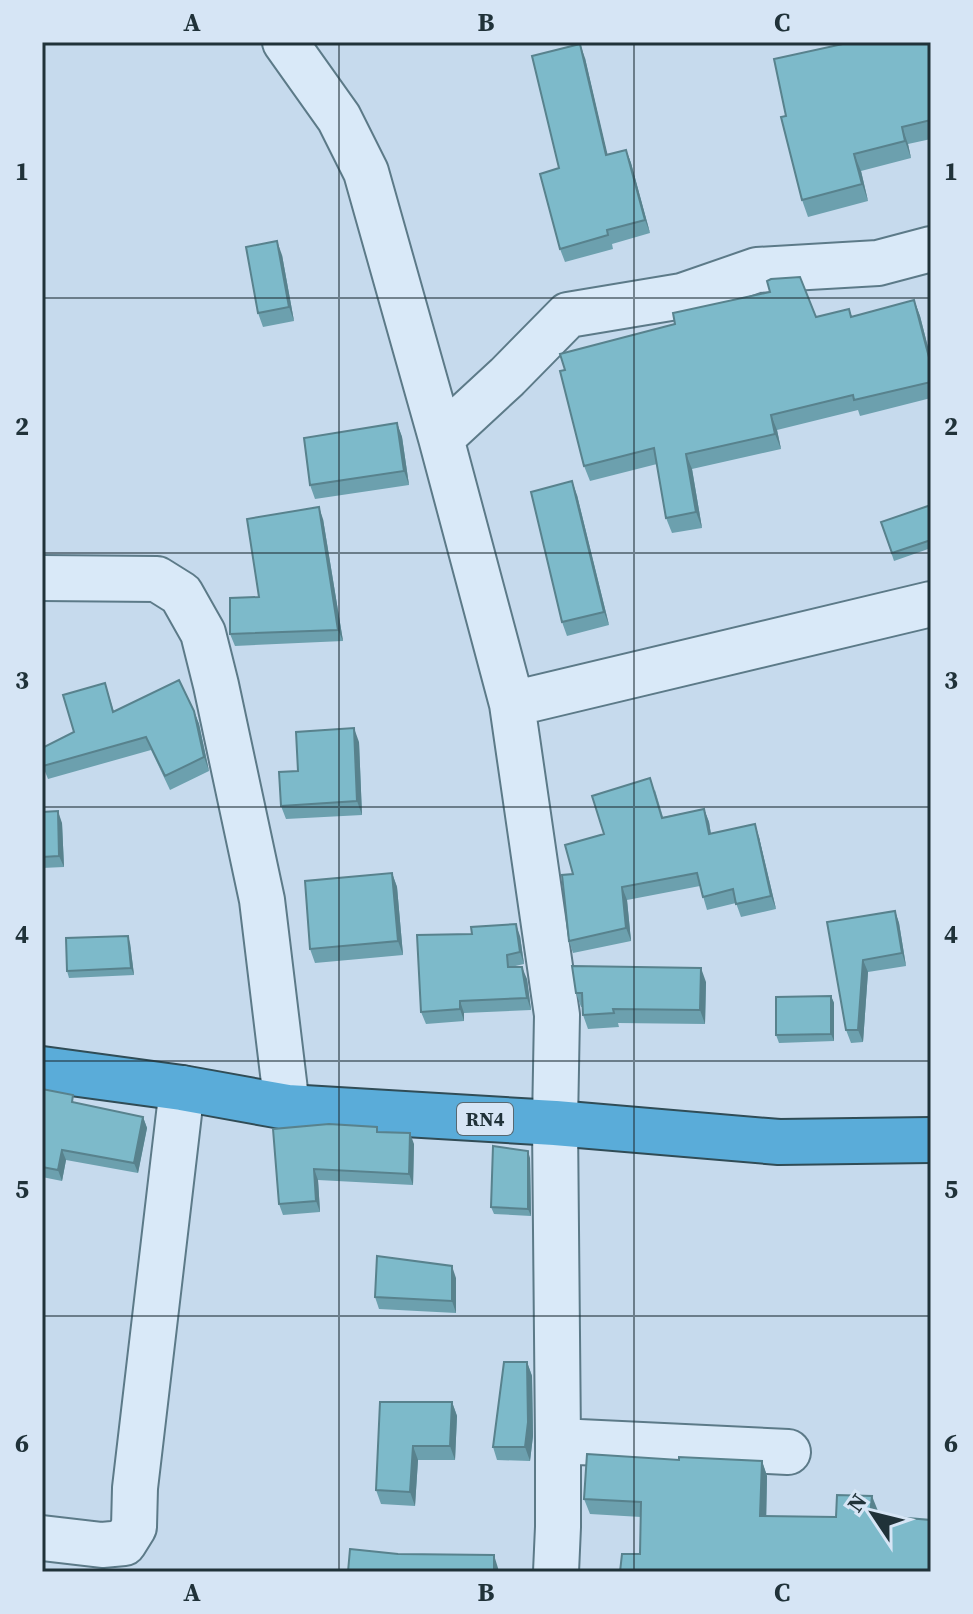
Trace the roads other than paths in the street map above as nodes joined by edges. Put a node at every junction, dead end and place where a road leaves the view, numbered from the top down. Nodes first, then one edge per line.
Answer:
1 (285, 42) edge
2 (931, 249) edge
3 (441, 438) junction
4 (42, 578) edge
5 (931, 604) edge
6 (512, 704) junction
7 (42, 1069) edge
8 (182, 1088) junction
9 (287, 1107) junction
10 (555, 1123) junction
11 (931, 1140) edge
12 (558, 1441) junction
13 (788, 1452) dead end
14 (42, 1538) edge
15 (556, 1572) edge

1 - 3 street
2 - 3 street
3 - 6 street
4 - 9 street
5 - 6 street
6 - 10 street
7 - 8 highway, RN4
8 - 9 highway, RN4
8 - 14 street
9 - 10 highway, RN4
10 - 11 highway, RN4
10 - 12 street
12 - 13 street
12 - 15 street

